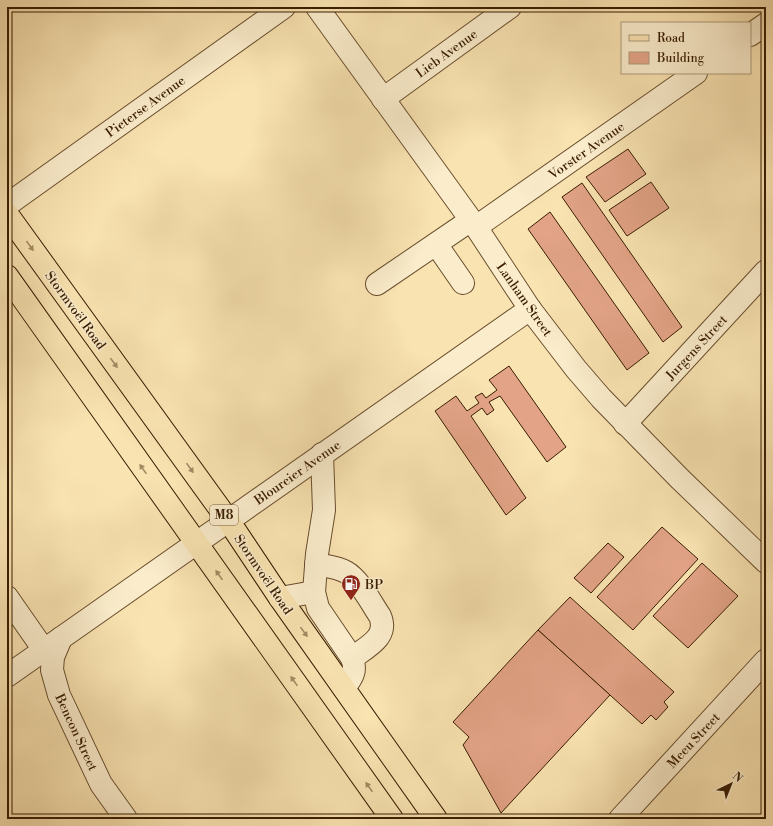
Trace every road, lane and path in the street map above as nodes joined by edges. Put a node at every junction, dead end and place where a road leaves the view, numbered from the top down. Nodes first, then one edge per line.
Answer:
1 (284, 7) edge
2 (317, 7) edge
3 (510, 7) edge
4 (766, 24) edge
5 (751, 35) edge
6 (695, 74) edge
7 (383, 99) junction
8 (7, 205) edge
9 (7, 214) edge
10 (474, 224) junction
11 (436, 244) junction
12 (766, 271) edge
13 (7, 276) edge
14 (463, 283) dead end
15 (377, 284) dead end
16 (530, 309) junction
17 (625, 424) junction
18 (322, 454) junction
19 (228, 520) junction
20 (196, 543) junction
21 (766, 562) edge
22 (316, 564) junction
23 (314, 592) junction
24 (7, 597) edge
25 (280, 598) junction
26 (53, 644) junction
27 (352, 658) junction
28 (766, 660) edge
29 (7, 676) edge
30 (344, 688) junction
31 (126, 819) edge
32 (392, 819) edge
33 (436, 819) edge
34 (620, 819) edge

1 - 8 street, Pieterse Avenue
2 - 7 street, Lanham Street
3 - 7 street, Lieb Avenue
4 - 5 street
6 - 10 street, Vorster Avenue
7 - 10 street, Lanham Street
9 -> 19 main road, Stormvoël Road / M8
10 - 11 street, Vorster Avenue
10 - 16 street, Lanham Street
11 - 14 street
11 - 15 street, Vorster Avenue
12 - 17 street, Jurgens Street
20 -> 13 main road
16 - 17 street, Lanham Street
16 - 18 street, Bloureier Avenue
17 - 21 street, Lanham Street
18 - 19 street, Bloureier Avenue
18 - 22 street
19 - 20 street, Bloureier Avenue
19 - 25 main road, Stormvoël Road / M8
20 - 26 street, Bloureier Avenue
32 -> 20 main road
22 - 23 street
22 - 27 street
23 - 25 street
23 - 27 street
24 - 26 street
25 -> 30 main road, Stormvoël Road / M8
26 - 29 street, Bloureier Avenue
26 - 31 street, Bencon Street
27 - 30 street
28 - 34 street, Meeu Street
30 - 33 main road, Stormvoël Road / M8

